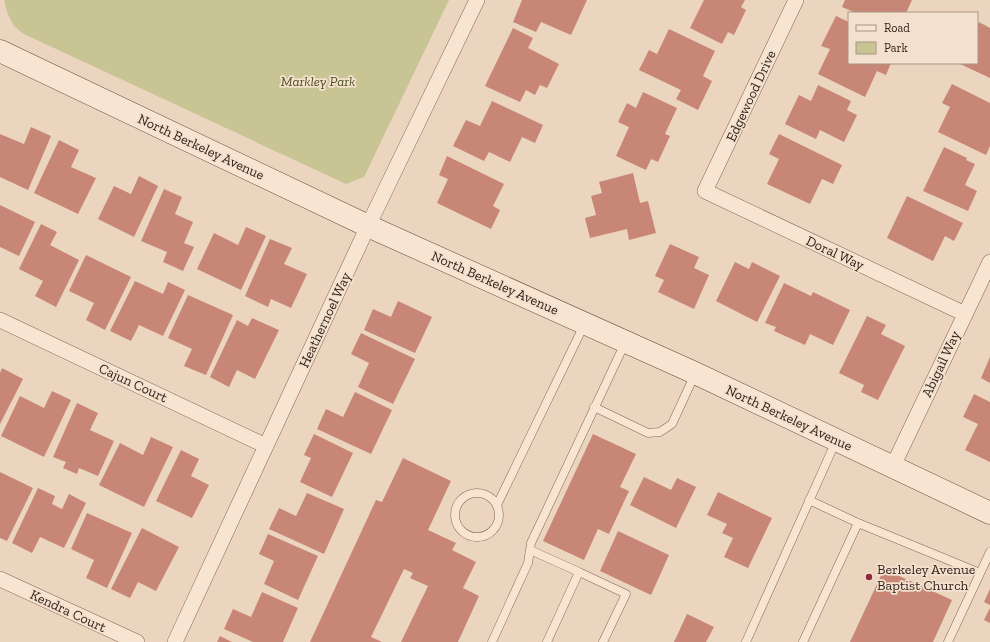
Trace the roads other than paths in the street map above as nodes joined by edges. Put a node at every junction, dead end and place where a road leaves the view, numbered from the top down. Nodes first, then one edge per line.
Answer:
1 (477, 0) edge
2 (796, 0) edge
3 (0, 51) edge
4 (705, 191) joint
5 (368, 226) junction
6 (990, 262) edge
7 (965, 314) junction
8 (0, 320) edge
9 (585, 324) junction
10 (625, 342) junction
11 (695, 373) junction
12 (594, 407) junction
13 (836, 440) junction
14 (266, 446) junction
15 (893, 466) junction
16 (809, 500) junction
17 (498, 505) junction
18 (990, 514) edge
19 (858, 523) junction
20 (530, 550) junction
21 (990, 552) edge
22 (579, 572) junction
23 (980, 573) junction
24 (0, 579) edge
25 (136, 642) edge
26 (175, 642) edge
27 (492, 642) edge
28 (547, 642) edge
29 (603, 642) edge
30 (746, 642) edge
31 (803, 642) edge
32 (948, 642) edge

1 - 5 street, Heathernoel Way
2 - 4 street, Edgewood Drive
3 - 5 street, North Berkeley Avenue
4 - 7 street, Doral Way
5 - 9 street, North Berkeley Avenue
5 - 14 street, Heathernoel Way
6 - 7 street, Abigail Way
7 - 15 street, Abigail Way
8 - 14 street, Cajun Court
9 - 10 street, North Berkeley Avenue
9 - 17 lane
10 - 11 street, North Berkeley Avenue
10 - 12 lane
11 - 12 lane
11 - 13 street, North Berkeley Avenue
12 - 20 lane
13 - 15 street, North Berkeley Avenue
13 - 16 lane
14 - 26 street, Heathernoel Way
15 - 18 street, North Berkeley Avenue
16 - 19 lane
16 - 30 lane
17 - 17 lane
19 - 23 lane
19 - 31 lane
20 - 22 lane
20 - 27 lane
21 - 23 lane
22 - 28 lane
22 - 29 lane
23 - 32 lane
24 - 25 street, Kendra Court

